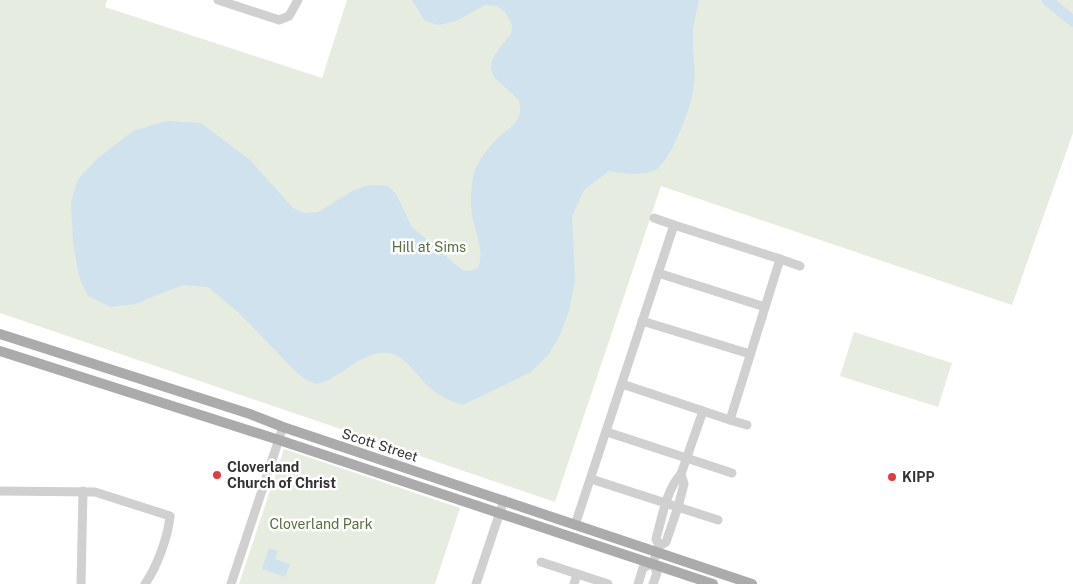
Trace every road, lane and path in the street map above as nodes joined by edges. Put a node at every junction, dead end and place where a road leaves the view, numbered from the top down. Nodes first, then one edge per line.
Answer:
1 (218, 0) edge
2 (298, 0) edge
3 (654, 218) dead end
4 (674, 224) junction
5 (780, 259) junction
6 (800, 266) dead end
7 (658, 273) junction
8 (765, 307) junction
9 (642, 321) junction
10 (2, 334) edge
11 (0, 346) edge
12 (0, 351) edge
13 (750, 354) junction
14 (622, 384) junction
15 (703, 411) junction
16 (730, 420) junction
17 (747, 425) dead end
18 (283, 427) junction
19 (607, 432) junction
20 (279, 440) junction
21 (687, 458) junction
22 (394, 464) junction
23 (732, 473) dead end
24 (682, 474) junction
25 (390, 477) junction
26 (591, 480) junction
27 (0, 491) edge
28 (83, 491) junction
29 (504, 500) junction
30 (666, 504) junction
31 (678, 507) junction
32 (499, 513) junction
33 (718, 520) dead end
34 (661, 521) junction
35 (575, 524) junction
36 (672, 524) junction
37 (658, 549) junction
38 (541, 562) dead end
39 (653, 564) junction
40 (577, 574) junction
41 (81, 584) edge
42 (145, 584) edge
43 (231, 584) edge
44 (476, 584) edge
45 (574, 584) edge
46 (608, 584) edge
47 (638, 584) edge
48 (653, 584) edge
49 (713, 584) edge
50 (752, 584) edge

1 - 2 street
3 - 4 street
4 - 5 street
4 - 7 street
5 - 6 street
5 - 8 street
7 - 8 street
7 - 9 street
8 - 13 street
9 - 13 street
9 - 14 street
10 - 11 main road
10 - 18 main road, Scott Street
12 - 20 main road, Scott Street
13 - 16 street
14 - 15 street
14 - 19 street
15 - 16 street
15 - 21 street
16 - 17 street
18 - 20 street
18 - 22 main road, Scott Street
19 - 21 street
19 - 26 street
20 - 25 main road, Scott Street
20 - 43 street
21 - 23 street
21 - 24 street
22 - 25 main road
22 - 29 main road, Scott Street
24 - 30 street
24 - 31 street
25 - 32 main road, Scott Street
26 - 30 street
26 - 35 street
27 - 28 street
28 - 41 street
28 - 42 street
29 - 32 street
29 - 35 main road, Scott Street
30 - 31 street
30 - 34 street
31 - 33 street
31 - 36 street
32 - 39 main road, Scott Street
32 - 44 street
34 - 36 street
34 - 37 street
35 - 37 main road, Scott Street
36 - 37 street
37 - 39 street
37 - 50 main road, Scott Street
38 - 40 street
39 - 47 street
39 - 48 street
39 - 49 main road, Scott Street
40 - 45 street
40 - 46 street

